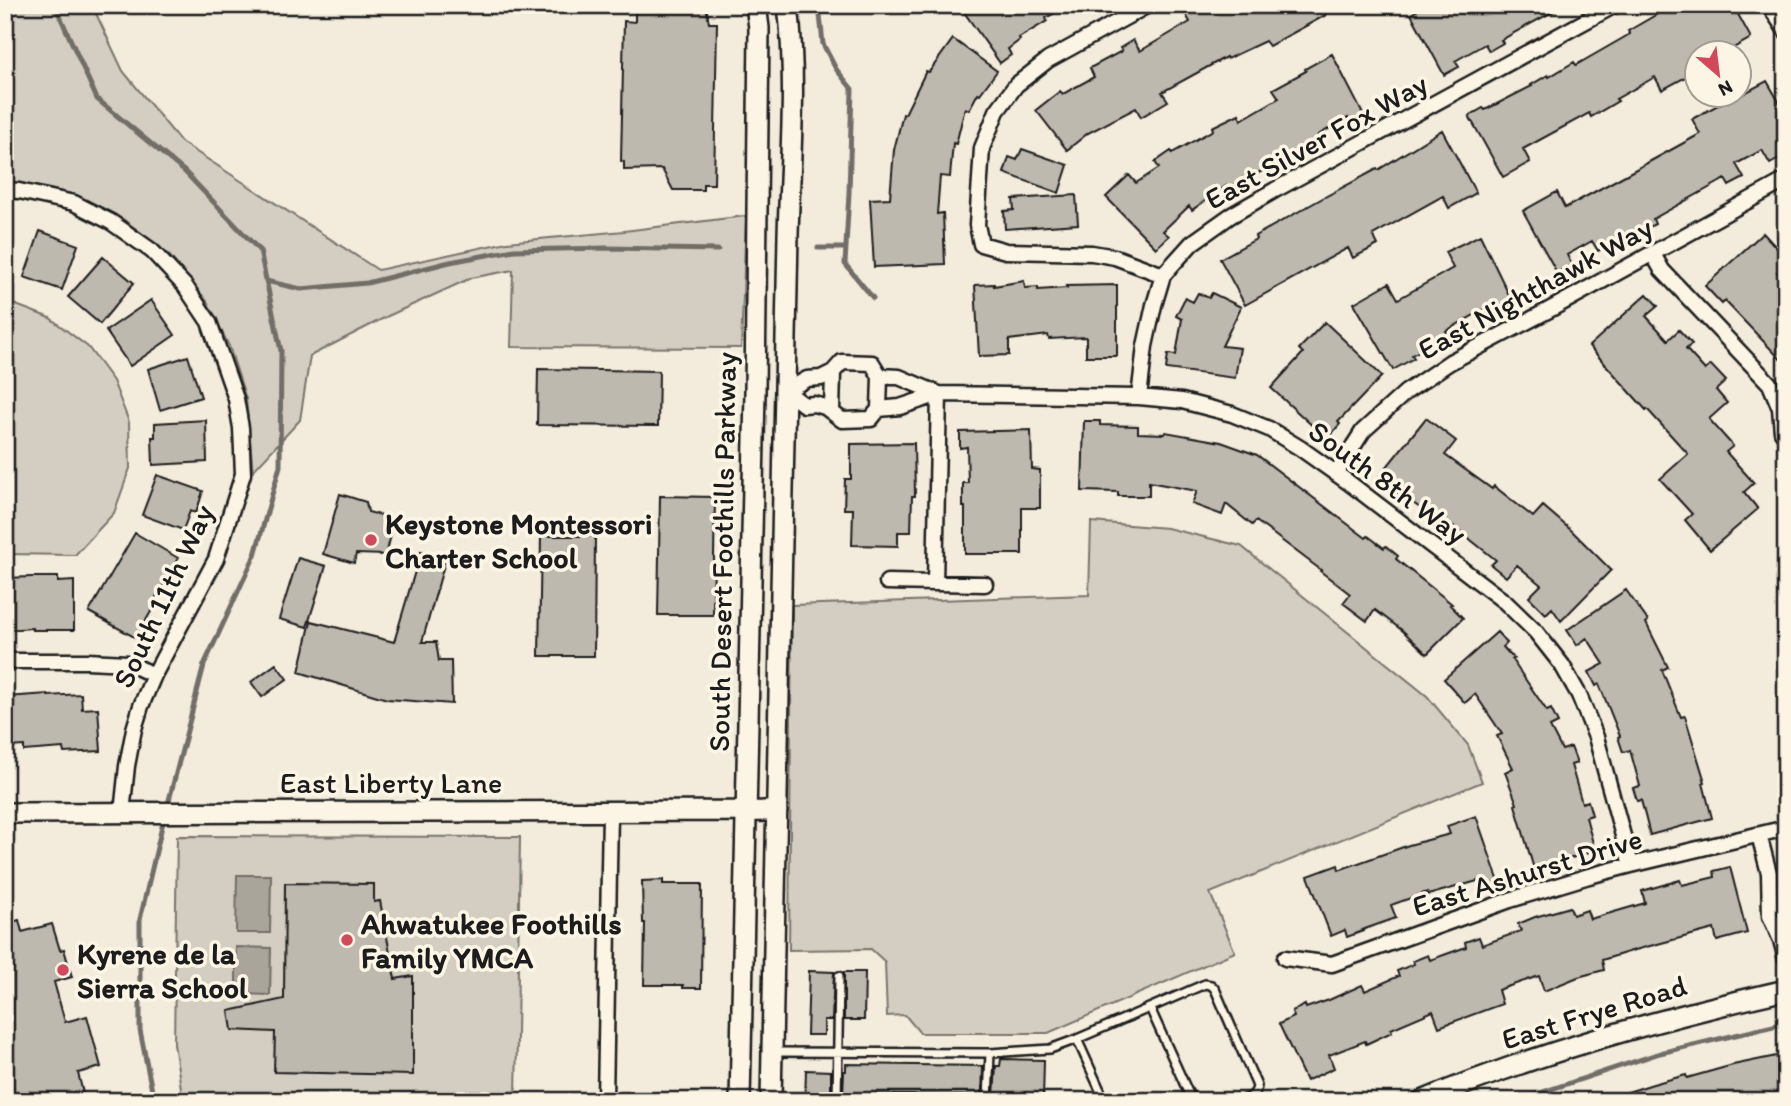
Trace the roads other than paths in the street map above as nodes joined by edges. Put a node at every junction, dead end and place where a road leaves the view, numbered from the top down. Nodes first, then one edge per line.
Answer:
1 (755, 5) edge
2 (788, 5) edge
3 (1148, 5) edge
4 (1615, 5) edge
5 (1769, 5) edge
6 (1786, 31) edge
7 (1786, 180) edge
8 (5, 190) edge
9 (1653, 254) junction
10 (1163, 275) junction
11 (833, 372) junction
12 (880, 376) junction
13 (786, 391) junction
14 (939, 394) junction
15 (1139, 397) junction
16 (879, 409) junction
17 (832, 412) junction
18 (1782, 432) dead end
19 (1336, 473) junction
20 (887, 582) dead end
21 (935, 583) junction
22 (985, 584) dead end
23 (5, 661) edge
24 (154, 675) junction
25 (746, 811) junction
26 (777, 811) junction
27 (610, 812) junction
28 (5, 813) edge
29 (130, 813) junction
30 (1786, 828) edge
31 (1759, 835) junction
32 (1631, 864) junction
33 (1786, 893) edge
34 (1769, 897) junction
35 (1783, 939) edge
36 (1285, 958) dead end
37 (1786, 959) edge
38 (839, 976) dead end
39 (1786, 990) edge
40 (1150, 1008) junction
41 (1077, 1039) junction
42 (772, 1052) junction
43 (837, 1052) junction
44 (990, 1054) junction
45 (605, 1101) edge
46 (740, 1101) edge
47 (771, 1101) edge
48 (837, 1101) edge
49 (988, 1101) edge
50 (1105, 1101) edge
51 (1192, 1101) edge
52 (1241, 1101) edge
53 (1422, 1101) edge

1 - 25 street, South Desert Foothills Parkway
2 - 13 street, South Desert Foothills Parkway
3 - 10 street
4 - 10 street, East Silver Fox Way
5 - 6 street
7 - 9 street, East Nighthawk Way
8 - 24 street, South 11th Way
9 - 18 street
9 - 19 street, East Nighthawk Way
10 - 15 street, East Silver Fox Way
11 - 12 street, South 8th Way
11 - 13 street, South 8th Way
11 - 17 street
12 - 14 street, South 8th Way
12 - 16 street
13 - 17 street, South 8th Way
13 - 26 street, South Desert Foothills Parkway
14 - 15 street, South 8th Way
14 - 16 street, South 8th Way
14 - 21 street
15 - 19 street, South 8th Way
16 - 17 street, South 8th Way
19 - 32 street, South 8th Way
20 - 21 street
21 - 22 street
23 - 24 street
24 - 29 street, South 11th Way
25 - 26 street, East Liberty Lane
25 - 27 street, East Liberty Lane
25 - 46 street, South Desert Foothills Parkway
26 - 42 street, South Desert Foothills Parkway
27 - 29 street, East Liberty Lane
27 - 45 street
28 - 29 street, East Liberty Lane
30 - 31 street, East Ashurst Drive
31 - 32 street, East Ashurst Drive
31 - 34 street
32 - 36 street, East Ashurst Drive
33 - 34 street
34 - 35 street
35 - 37 street
38 - 43 lane
39 - 53 street, East Frye Road
40 - 41 lane
40 - 51 lane
40 - 52 lane
41 - 44 lane
41 - 50 lane
42 - 43 lane
42 - 47 street, South Desert Foothills Parkway
43 - 44 lane
43 - 48 lane
44 - 49 lane

